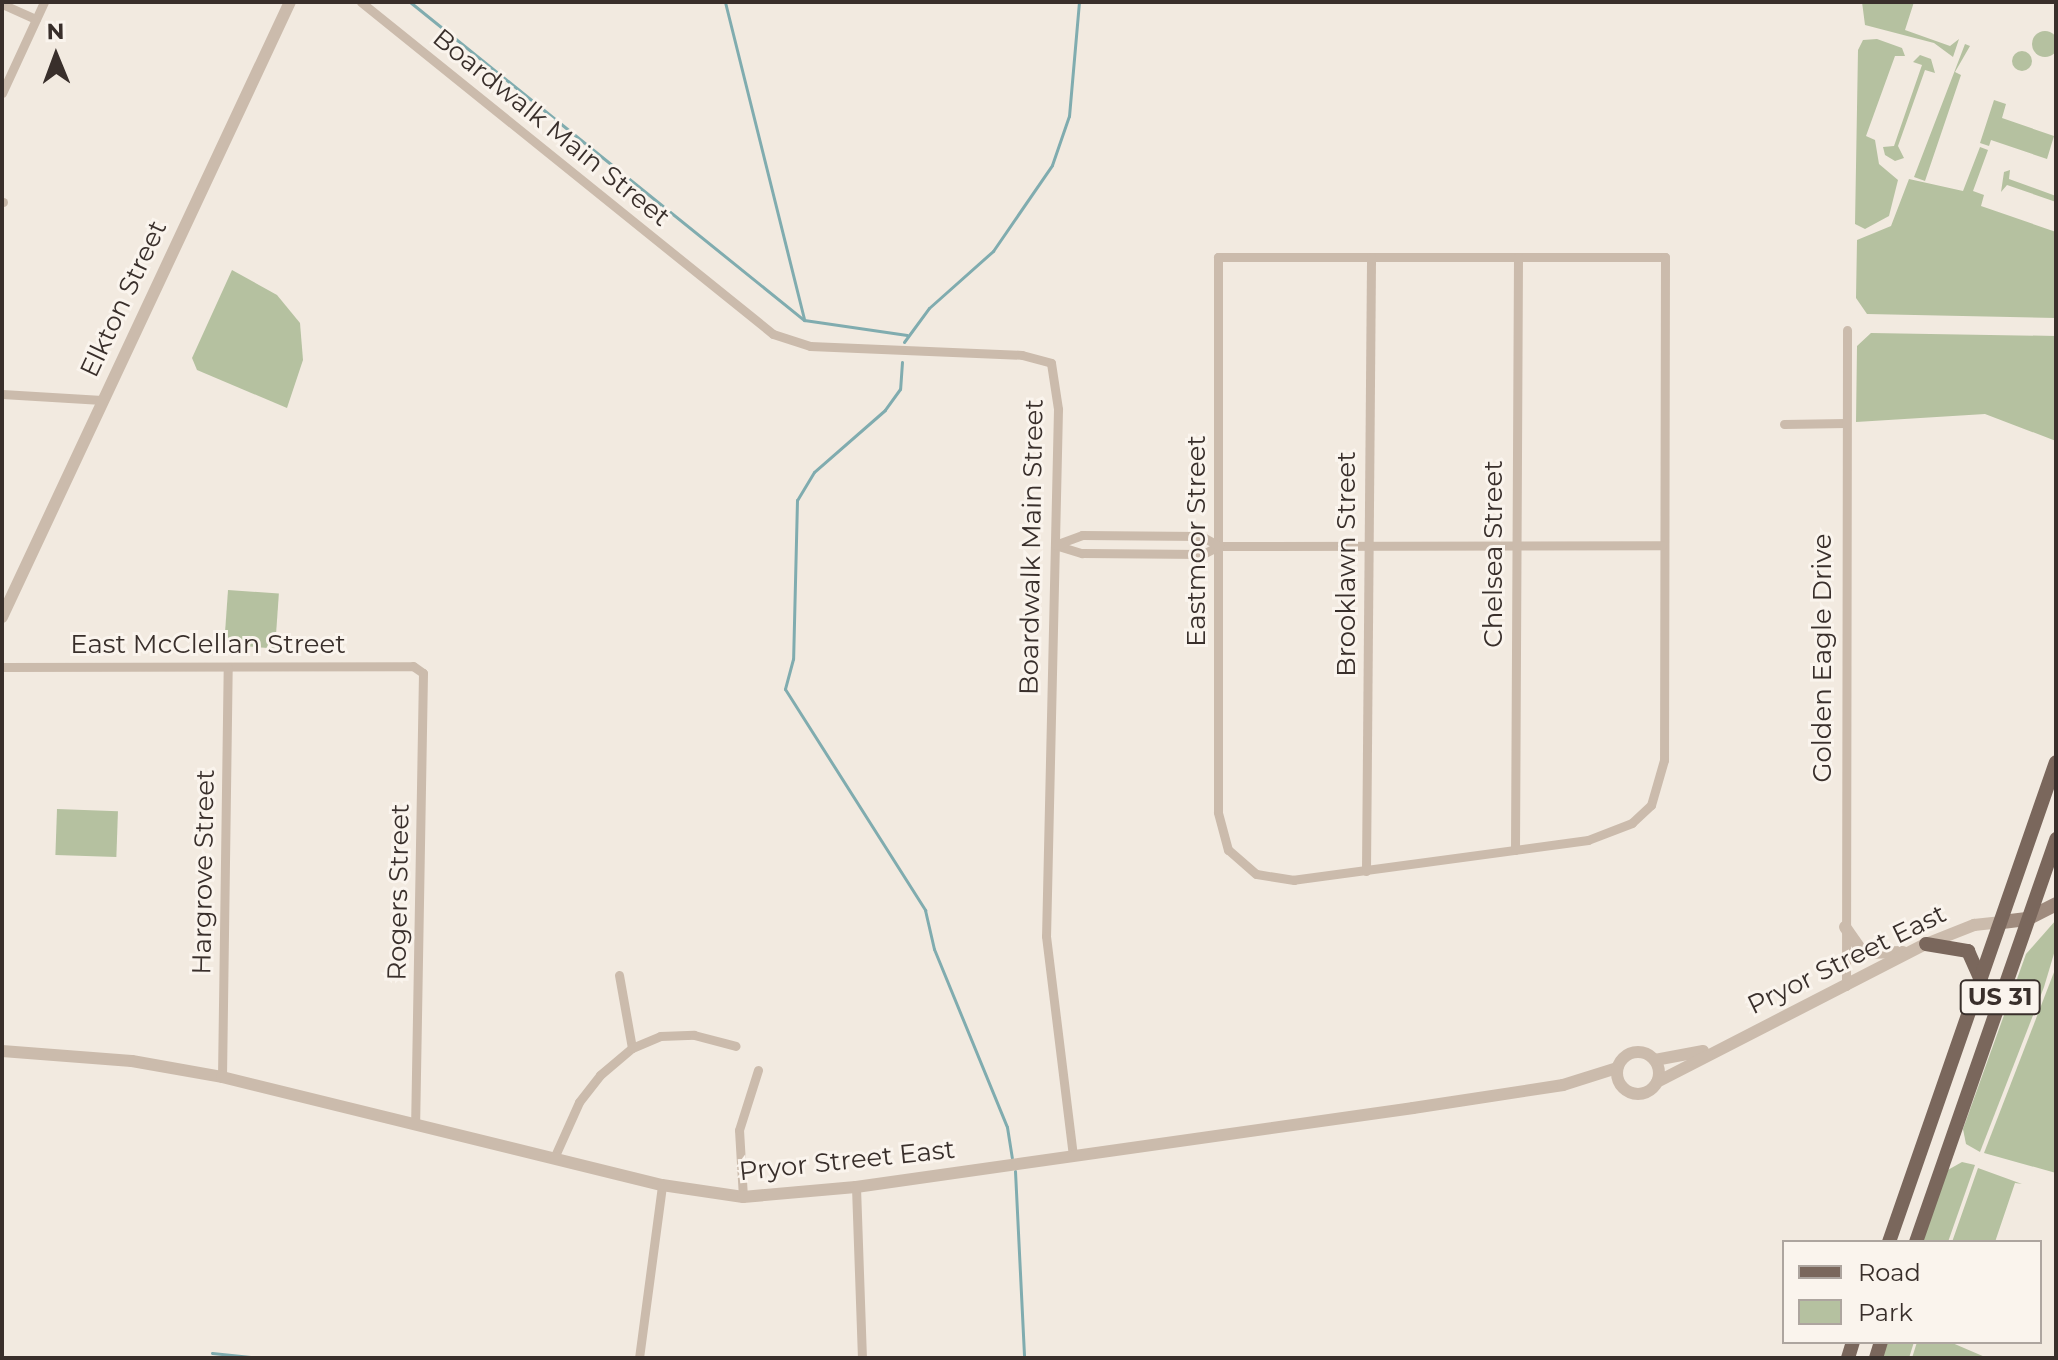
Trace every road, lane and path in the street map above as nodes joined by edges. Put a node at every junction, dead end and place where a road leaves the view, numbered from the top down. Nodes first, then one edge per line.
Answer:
1 (44, 2) edge
2 (290, 2) edge
3 (361, 2) edge
4 (2, 4) edge
5 (36, 19) junction
6 (2, 93) edge
7 (1371, 257) junction
8 (1518, 257) junction
9 (1847, 330) dead end
10 (2, 394) edge
11 (102, 400) junction
12 (1846, 423) junction
13 (1784, 424) dead end
14 (1055, 545) junction
15 (1662, 545) junction
16 (1219, 546) junction
17 (1516, 546) junction
18 (1369, 547) junction
19 (7, 594) edge
20 (2, 617) edge
21 (413, 666) joint
22 (2, 667) edge
23 (228, 667) junction
24 (2056, 762) edge
25 (2056, 839) edge
26 (1515, 850) junction
27 (1366, 871) junction
28 (2056, 904) edge
29 (2027, 919) junction
30 (2002, 922) junction
31 (1845, 927) junction
32 (1920, 947) junction
33 (619, 975) dead end
34 (1981, 982) junction
35 (1846, 986) junction
36 (736, 1046) dead end
37 (632, 1048) junction
38 (1714, 1050) junction
39 (2, 1051) edge
40 (1655, 1060) junction
41 (1617, 1068) junction
42 (758, 1070) dead end
43 (222, 1077) junction
44 (1657, 1082) junction
45 (1563, 1085) junction
46 (1626, 1091) junction
47 (415, 1125) junction
48 (1073, 1156) junction
49 (554, 1158) junction
50 (662, 1185) junction
51 (856, 1187) junction
52 (743, 1197) junction
53 (1890, 1240) edge
54 (1917, 1240) edge
55 (639, 1358) edge
56 (862, 1358) edge

1 - 5 street
2 - 11 street, Elkton Street
3 - 14 street, Boardwalk Main Street
4 - 5 street
5 - 6 street
7 - 8 street, Eastmoor Street
7 - 16 street, Eastmoor Street
7 - 18 street, Brooklawn Street
8 - 15 street, Eastmoor Street
8 - 17 street, Chelsea Street
9 - 12 street, Golden Eagle Drive
10 - 11 street
11 - 19 street, Elkton Street
12 - 13 street
12 - 31 street, Golden Eagle Drive
14 - 16 street
14 - 16 street
14 - 48 street, Boardwalk Main Street
15 - 17 street
15 - 26 street, Eastmoor Street
16 - 18 street
16 - 27 street, Eastmoor Street
17 - 18 street
17 - 26 street, Chelsea Street
18 - 27 street, Brooklawn Street
19 - 20 street, Elkton Street
21 - 23 street, East McClellan Street
21 - 47 street, Rogers Street
22 - 23 street, East McClellan Street
23 - 43 street, Hargrove Street
24 - 30 main road, US 31
25 - 29 main road, US 31
26 - 27 street, Eastmoor Street
28 - 29 main road
29 - 30 main road
29 - 54 main road, US 31
30 - 32 street, Pryor Street East
30 - 34 main road, US 31
31 - 32 street
31 - 35 street, Golden Eagle Drive
32 - 34 main road
32 - 35 street, Pryor Street East
33 - 37 street
34 - 53 main road, US 31
35 - 38 street, Pryor Street East
36 - 37 street
37 - 49 street
38 - 40 street, Pryor Street East
38 - 44 street, Pryor Street East
39 - 43 street, Pryor Street East
40 - 41 street
40 - 44 street
41 - 45 street, Pryor Street East
41 - 46 street
42 - 52 street
43 - 47 street, Pryor Street East
44 - 46 street
45 - 46 street, Pryor Street East
45 - 48 street, Pryor Street East
47 - 49 street, Pryor Street East
48 - 51 street, Pryor Street East
49 - 50 street, Pryor Street East
50 - 52 street, Pryor Street East
50 - 55 street
51 - 52 street, Pryor Street East
51 - 56 street

